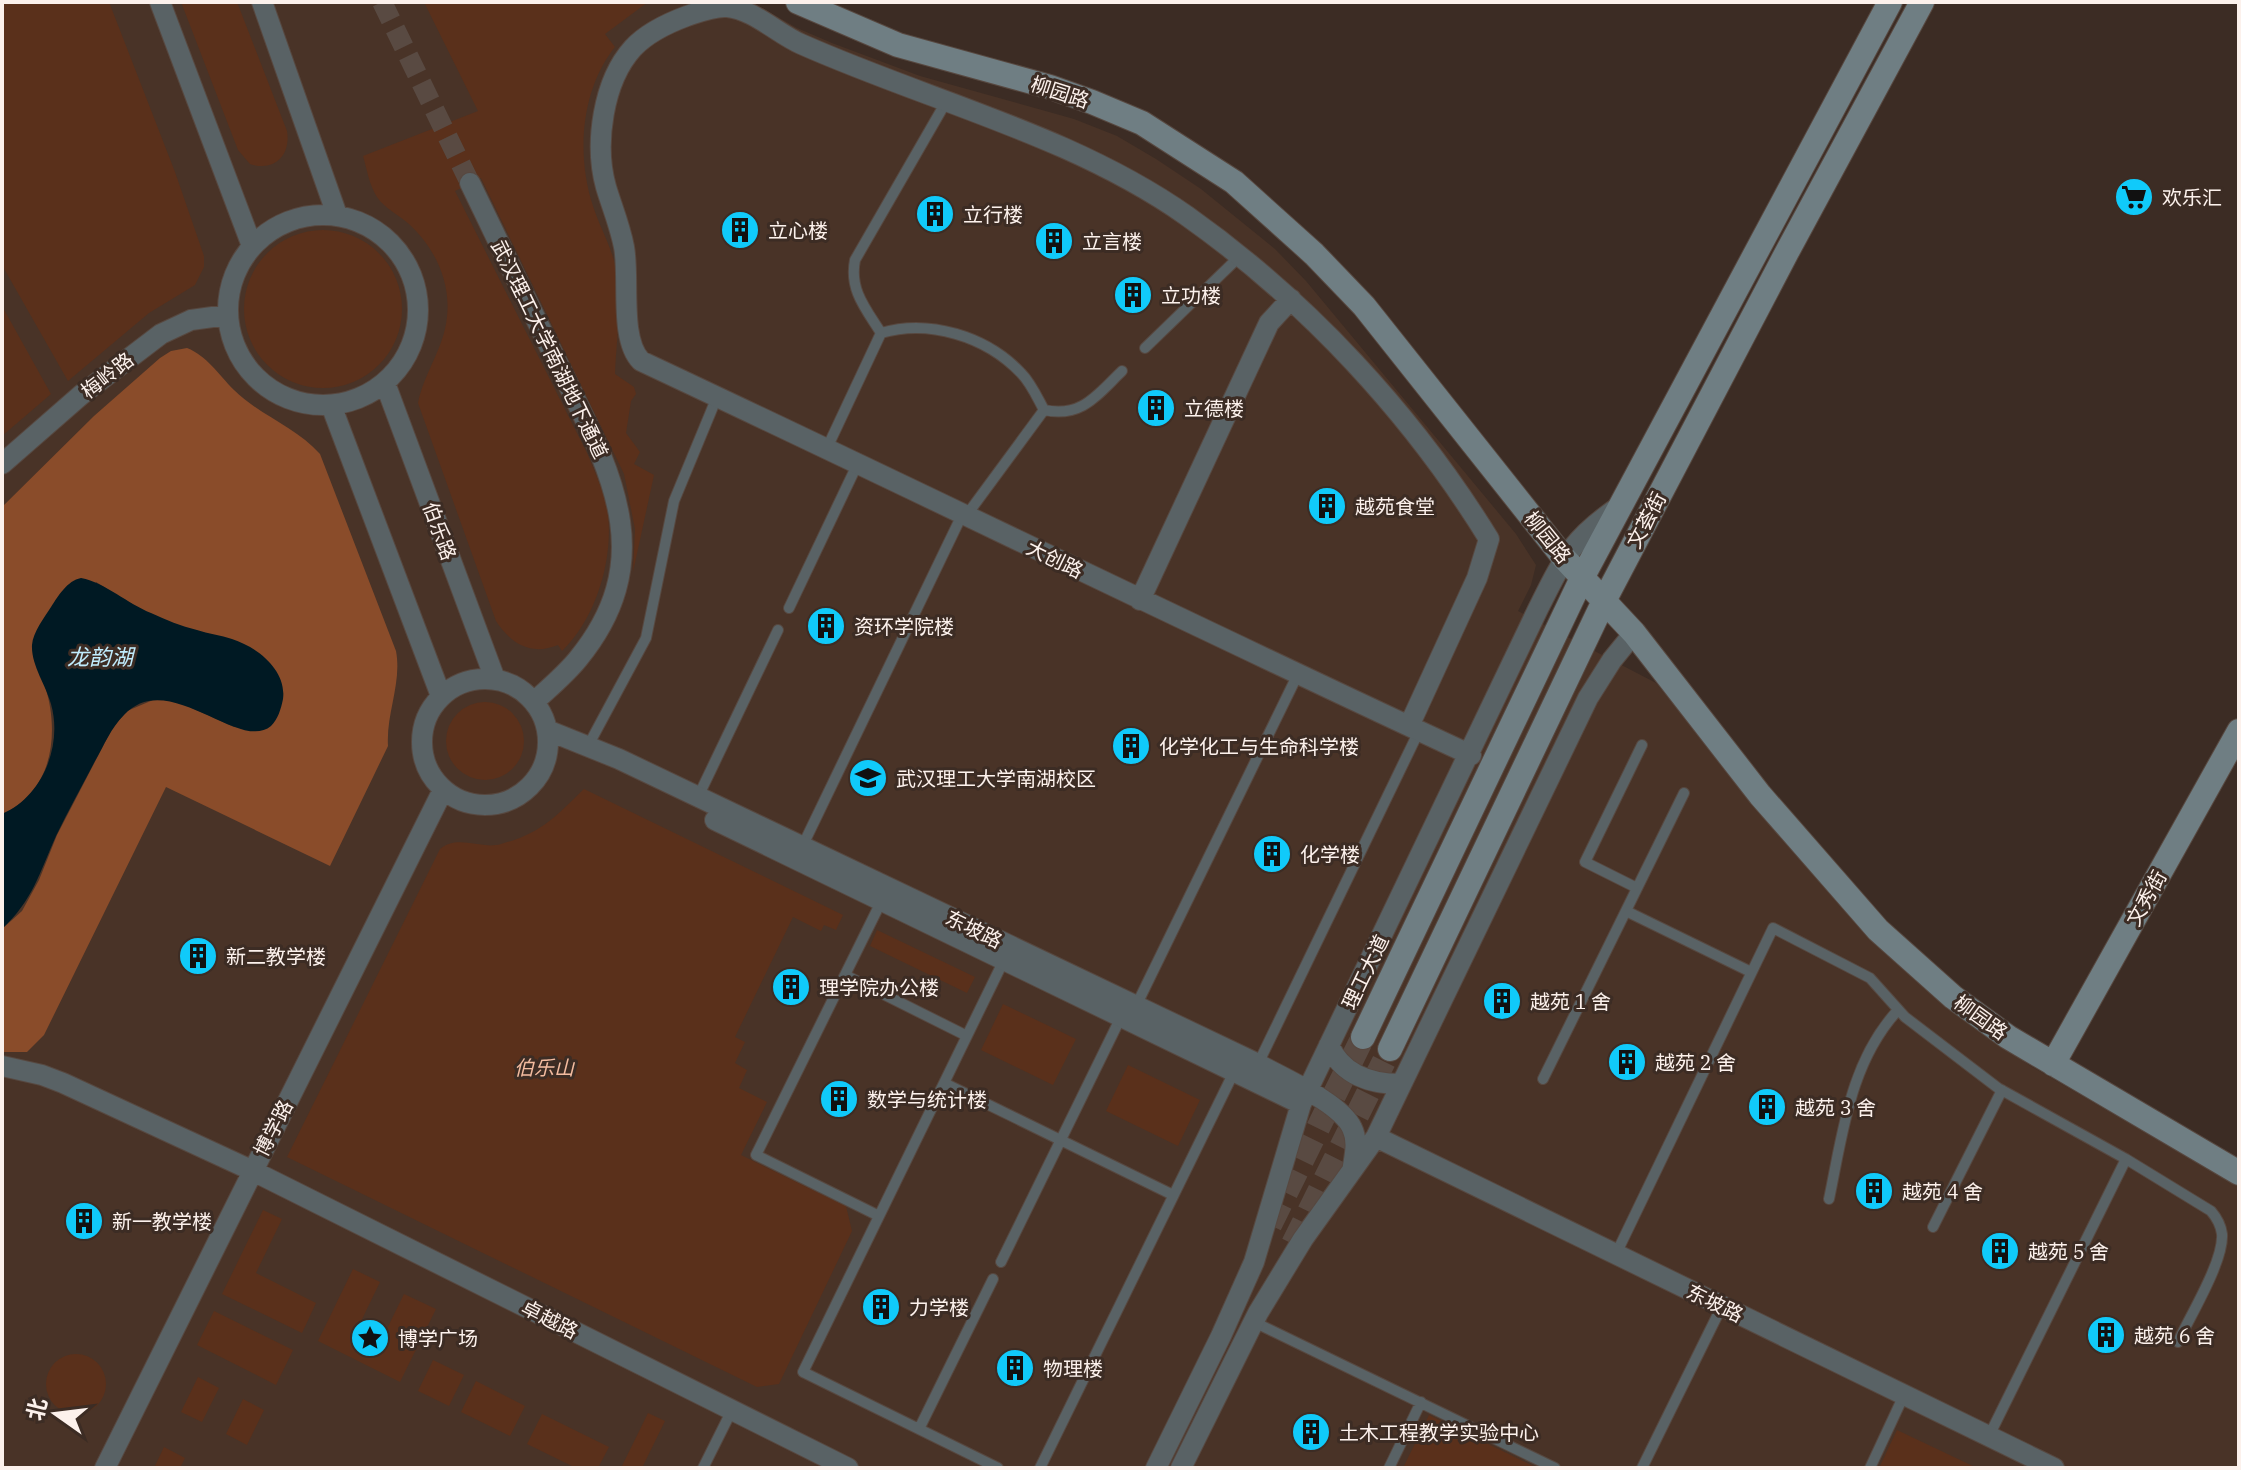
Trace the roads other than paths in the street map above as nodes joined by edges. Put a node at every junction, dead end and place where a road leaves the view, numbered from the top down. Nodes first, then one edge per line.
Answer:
1 (160, 2) edge
2 (262, 2) edge
3 (798, 2) edge
4 (1890, 2) edge
5 (1922, 2) edge
6 (946, 102) junction
7 (470, 183) tunnel mouth
8 (337, 215) junction
9 (252, 246) junction
10 (1239, 257) junction
11 (1291, 299) junction
12 (227, 315) junction
13 (881, 333) junction
14 (1145, 348) dead end
15 (1122, 371) dead end
16 (385, 383) junction
17 (717, 397) junction
18 (331, 405) junction
19 (1044, 410) junction
20 (827, 448) junction
21 (858, 463) junction
22 (2, 464) edge
23 (1623, 504) junction
24 (964, 516) junction
25 (1564, 558) junction
26 (1582, 578) junction
27 (1140, 600) junction
28 (1604, 601) junction
29 (789, 608) dead end
30 (778, 630) dead end
31 (1634, 633) junction
32 (1298, 674) junction
33 (495, 679) junction
34 (441, 696) junction
35 (534, 702) junction
36 (1414, 728) junction
37 (2239, 731) edge
38 (547, 737) junction
39 (1642, 745) dead end
40 (588, 746) junction
41 (1471, 755) junction
42 (443, 790) junction
43 (1684, 793) dead end
44 (698, 797) junction
45 (799, 853) junction
46 (1637, 888) junction
47 (882, 900) junction
48 (1626, 911) junction
49 (1004, 960) junction
50 (1751, 972) junction
51 (845, 975) junction
52 (1898, 1010) junction
53 (1128, 1012) junction
54 (967, 1036) junction
55 (1363, 1037) tunnel mouth
56 (1329, 1045) junction
57 (1390, 1049) tunnel mouth
58 (1258, 1064) junction
59 (2053, 1064) junction
60 (2, 1066) edge
61 (1234, 1072) junction
62 (1543, 1079) dead end
63 (944, 1083) junction
64 (1401, 1084) junction
65 (2002, 1090) junction
66 (1304, 1098) junction
67 (1376, 1137) junction
68 (1061, 1140) junction
69 (2126, 1159) junction
70 (251, 1170) junction
71 (1352, 1170) junction
72 (2239, 1173) edge
73 (1173, 1195) junction
74 (1829, 1199) dead end
75 (879, 1216) junction
76 (1933, 1227) dead end
77 (1616, 1254) junction
78 (1001, 1262) dead end
79 (993, 1279) dead end
80 (1722, 1306) junction
81 (1254, 1322) junction
82 (2178, 1342) dead end
83 (1904, 1395) junction
84 (1421, 1402) junction
85 (732, 1410) junction
86 (919, 1429) junction
87 (1989, 1436) junction
88 (105, 1468) edge
89 (703, 1468) edge
90 (848, 1468) edge
91 (998, 1468) edge
92 (1040, 1468) edge
93 (1156, 1468) edge
94 (1181, 1468) edge
95 (1389, 1468) edge
96 (1555, 1468) edge
97 (1642, 1468) edge
98 (1870, 1468) edge
99 (2054, 1468) edge

1 - 9 street
2 - 8 street
3 - 25 main road, 柳园路
4 - 23 main road, 文荟街
5 - 28 main road, 文荟街
6 - 10 street
6 - 13 lane
6 - 17 street, 大创路
7 - 35 street, 武汉理工大学南湖地下通道
8 - 9 street
8 - 16 street
9 - 12 street
10 - 11 street
10 - 14 lane
11 - 27 street
11 - 36 street
12 - 18 street
12 - 22 street, 梅岭路
13 - 19 lane
13 - 20 lane
15 - 19 lane
16 - 18 street
16 - 33 street, 伯乐路
17 - 20 street, 大创路
17 - 40 lane
18 - 34 street
19 - 24 lane
20 - 21 street, 大创路
21 - 24 street, 大创路
21 - 29 lane
23 - 25 street, 理工大道
23 - 26 main road, 文荟街
24 - 27 street, 大创路
24 - 45 lane
25 - 26 main road, 柳园路
25 - 41 street, 理工大道
26 - 28 main road, 柳园路
26 - 55 main road, 文荟街
27 - 32 street, 大创路
28 - 31 main road, 柳园路
28 - 57 main road, 文荟街
30 - 44 lane
31 - 59 main road, 柳园路
31 - 64 street
32 - 36 street, 大创路
32 - 53 lane
33 - 34 street
33 - 35 street
34 - 42 street
35 - 38 street
36 - 41 street, 大创路
36 - 58 lane
37 - 59 main road, 文秀街
38 - 40 street, 东坡路
38 - 42 street
38 - 45 street, 东坡路
39 - 46 lane
40 - 44 street, 东坡路
41 - 56 street, 理工大道
42 - 70 street, 博学路
43 - 46 lane
44 - 45 street, 东坡路
45 - 47 street, 东坡路
45 - 53 street, 东坡路
46 - 48 lane
47 - 49 street, 东坡路
47 - 51 lane
48 - 50 lane
48 - 62 lane
49 - 53 street, 东坡路
49 - 54 lane
50 - 52 lane
50 - 77 lane
51 - 54 lane
51 - 75 lane
52 - 65 lane
52 - 74 lane
53 - 58 street, 东坡路
53 - 61 street, 东坡路
53 - 68 lane
54 - 63 lane
56 - 64 street
56 - 66 street, 理工大道
58 - 66 street, 东坡路
59 - 72 main road, 柳园路
60 - 70 street, 卓越路
61 - 66 street, 东坡路
61 - 73 lane
63 - 68 lane
63 - 75 lane
64 - 67 street
65 - 69 lane
65 - 76 lane
66 - 71 street, 东坡路
66 - 93 street, 理工大道
67 - 71 street
67 - 77 street, 东坡路
68 - 73 lane
68 - 78 lane
69 - 82 lane
69 - 87 lane
70 - 85 street, 卓越路
70 - 88 street, 博学路
71 - 81 street
73 - 92 lane
75 - 86 lane
77 - 80 street, 东坡路
79 - 86 lane
80 - 83 street, 东坡路
80 - 97 lane
81 - 84 lane
81 - 94 street
83 - 87 street, 东坡路
83 - 98 lane
84 - 95 lane
84 - 96 lane
85 - 89 lane
85 - 90 street, 卓越路
86 - 91 lane
87 - 99 street, 东坡路

